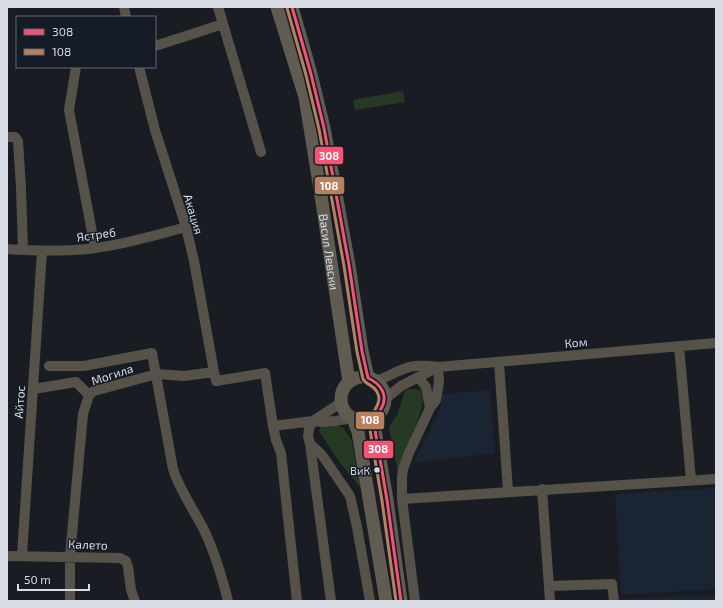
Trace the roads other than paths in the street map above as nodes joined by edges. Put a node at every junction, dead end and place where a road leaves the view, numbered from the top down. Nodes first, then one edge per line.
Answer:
1 (218, 7) edge
2 (277, 7) edge
3 (292, 7) edge
4 (223, 24) junction
5 (156, 46) edge
6 (76, 68) edge
7 (139, 68) edge
8 (7, 137) edge
9 (261, 152) dead end
10 (186, 227) junction
11 (95, 248) junction
12 (7, 249) edge
13 (23, 250) junction
14 (42, 251) junction
15 (716, 343) edge
16 (680, 346) junction
17 (499, 362) junction
18 (49, 366) dead end
19 (438, 367) junction
20 (214, 372) junction
21 (157, 374) junction
22 (418, 377) junction
23 (372, 379) junction
24 (349, 382) junction
25 (33, 389) junction
26 (89, 395) junction
27 (385, 399) junction
28 (342, 402) junction
29 (430, 408) junction
30 (375, 417) junction
31 (352, 418) junction
32 (313, 421) junction
33 (274, 426) junction
34 (310, 444) junction
35 (716, 479) edge
36 (691, 480) junction
37 (542, 489) junction
38 (508, 491) junction
39 (402, 499) junction
40 (22, 555) junction
41 (7, 556) edge
42 (70, 556) junction
43 (549, 586) junction
44 (70, 601) edge
45 (135, 601) edge
46 (228, 601) edge
47 (297, 601) edge
48 (331, 601) edge
49 (370, 601) edge
50 (386, 601) edge
51 (401, 601) edge
52 (416, 601) edge
53 (550, 601) edge
54 (614, 601) edge

1 - 4 street
2 - 24 main road, Васил Левски
3 - 23 main road, Васил Левски
4 - 5 street
4 - 9 street
6 - 11 street
7 - 10 street, Акация
8 - 13 street
10 - 11 street, Ястреб
10 - 20 street, Акация
11 - 14 street, Ястреб
12 - 13 street, Ястреб
13 - 14 street, Ястреб
14 - 25 street, Айтос
15 - 16 street, Ком
16 - 17 street, Ком
16 - 36 street
17 - 19 street, Ком
17 - 38 street
18 - 21 street
19 - 22 street
19 - 23 street
19 - 29 street
20 - 21 street, Могила
20 - 33 street
21 - 26 street, Могила
21 - 46 street
22 - 27 street
22 - 29 street
23 - 24 main road
23 - 27 main road
24 - 28 main road
25 - 26 street
25 - 40 street, Айтос
26 - 42 street, Могила
27 - 30 main road
28 - 31 main road
28 - 32 street
29 - 39 street
30 - 31 main road
30 - 51 main road
31 - 32 street
31 - 50 main road
32 - 33 street
32 - 34 street
33 - 47 street
34 - 48 street
34 - 49 street
35 - 36 street
36 - 37 street
37 - 38 street
37 - 43 street
38 - 39 street
39 - 52 street
40 - 41 street, Калето
40 - 42 street, Калето
42 - 44 street, Могила
42 - 45 street, Калето
43 - 53 street
43 - 54 street

